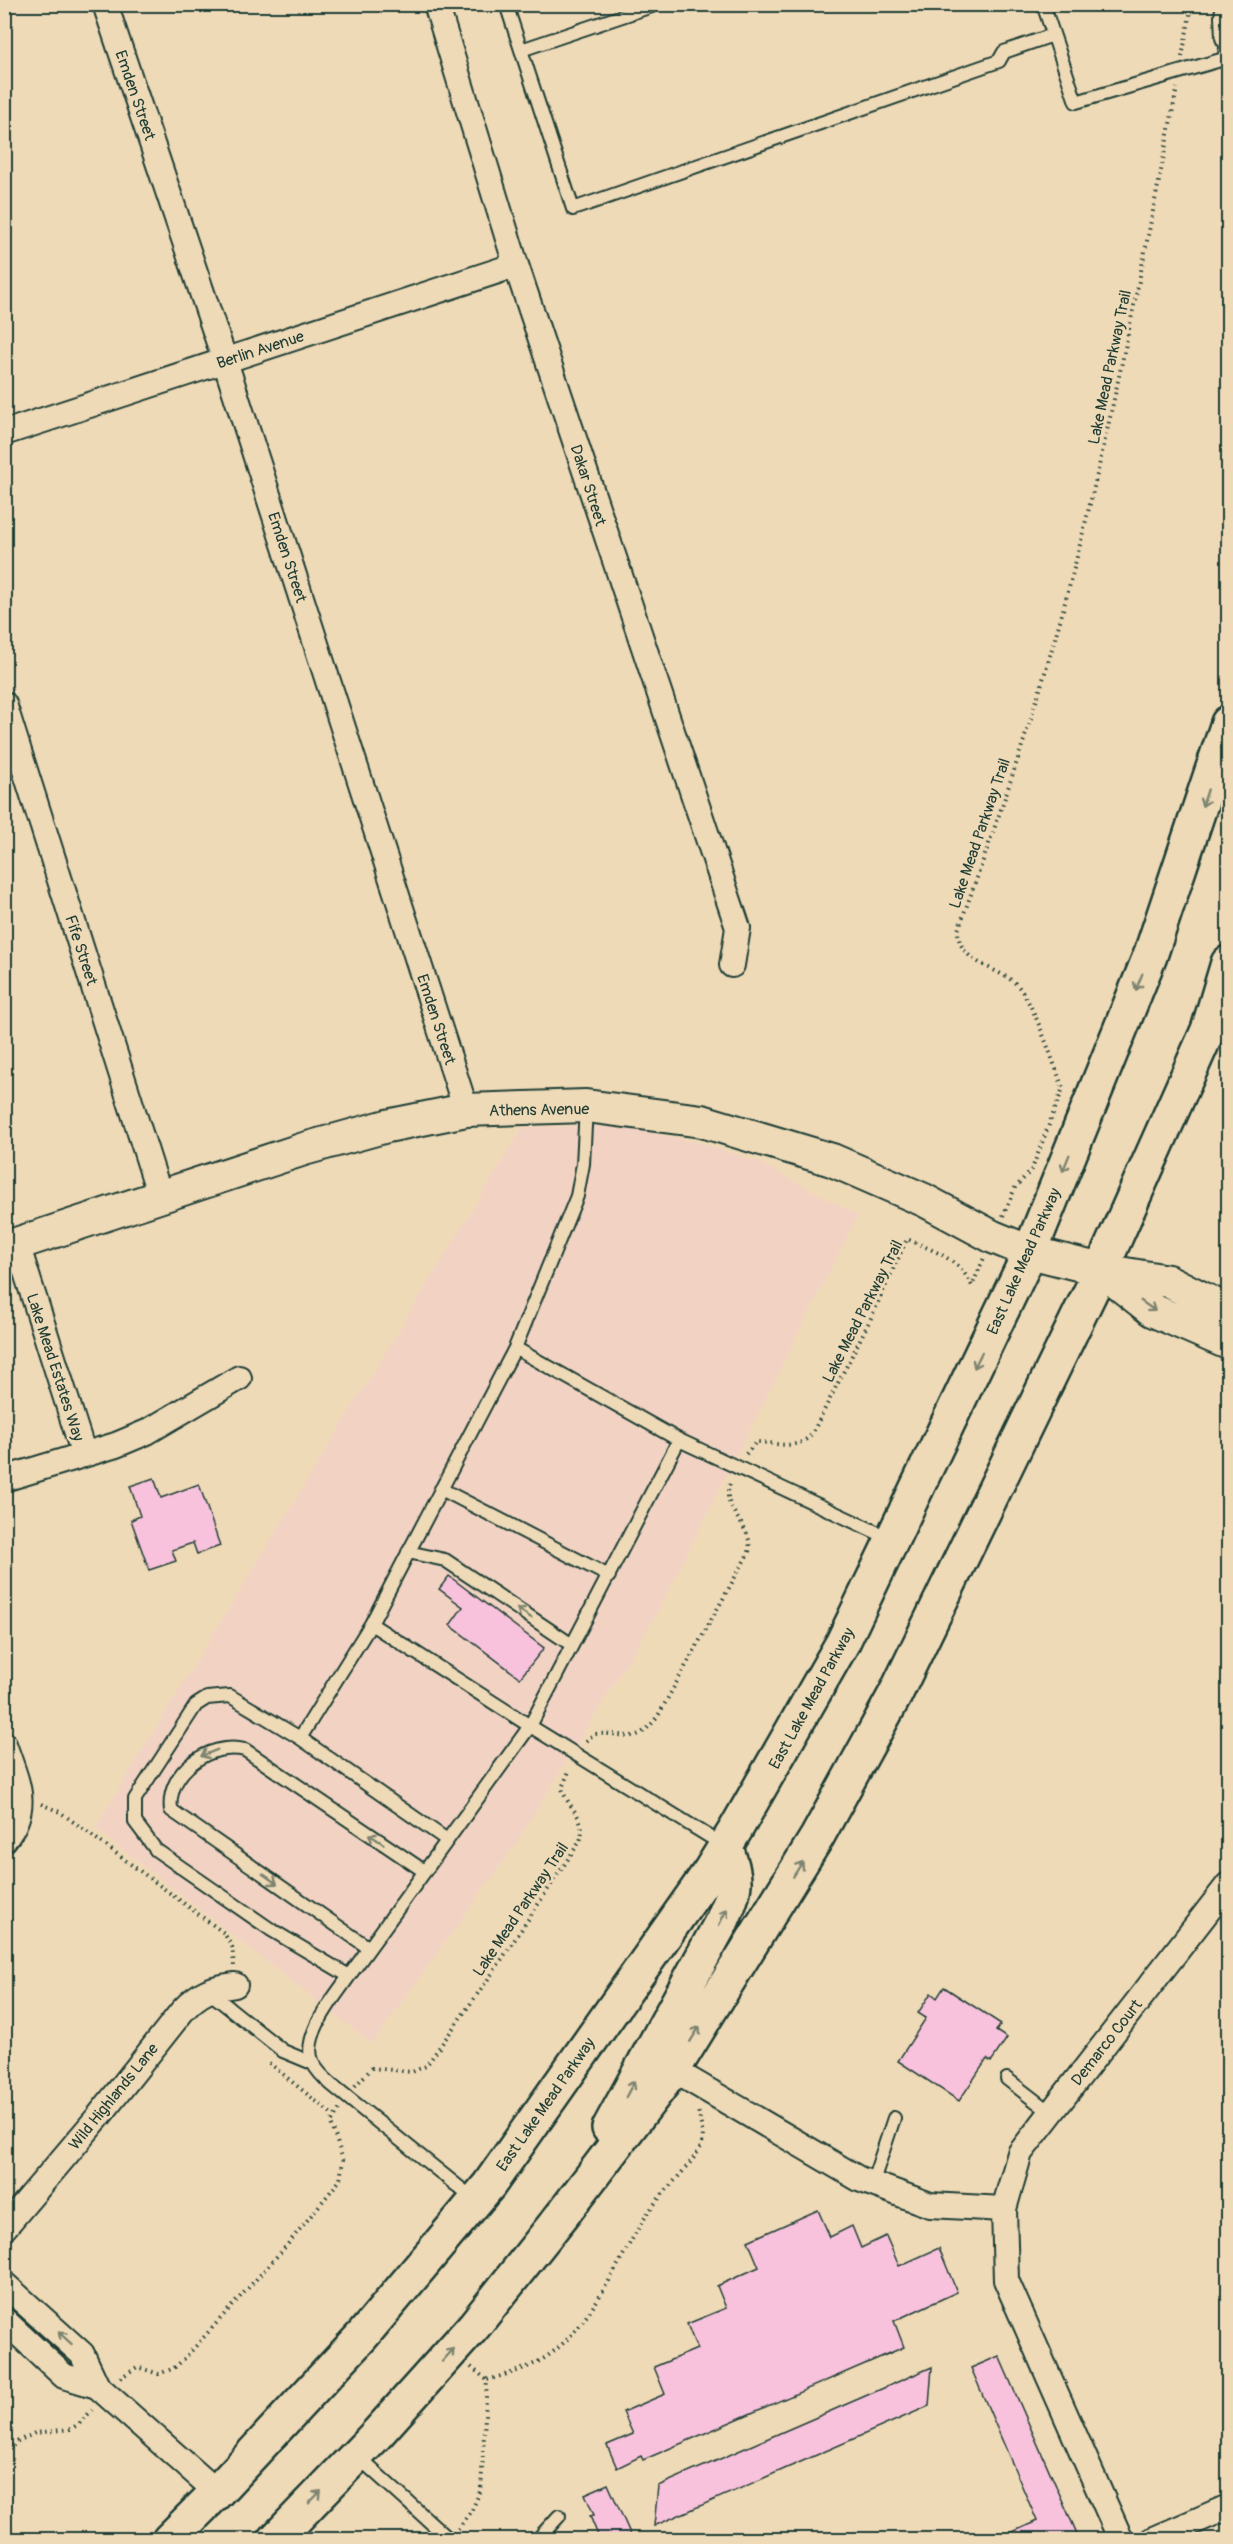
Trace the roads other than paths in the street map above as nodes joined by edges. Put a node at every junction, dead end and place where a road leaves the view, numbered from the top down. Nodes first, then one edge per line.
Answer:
1 (105, 4) edge
2 (436, 4) edge
3 (506, 4) edge
4 (658, 4) edge
5 (1043, 4) edge
6 (1228, 9) edge
7 (1053, 34) junction
8 (1228, 37) edge
9 (521, 50) junction
10 (516, 265) junction
11 (225, 361) junction
12 (4, 433) edge
13 (4, 704) edge
14 (1228, 723) edge
15 (1228, 963) edge
16 (732, 965) dead end
17 (586, 1106) junction
18 (466, 1110) junction
19 (160, 1196) junction
20 (11, 1246) edge
21 (1030, 1251) junction
22 (1101, 1270) junction
23 (1228, 1311) edge
24 (1228, 1343) edge
25 (515, 1348) junction
26 (239, 1378) dead end
27 (679, 1440) junction
28 (84, 1455) junction
29 (4, 1479) edge
30 (441, 1489) junction
31 (892, 1539) junction
32 (408, 1552) junction
33 (609, 1576) junction
34 (371, 1624) junction
35 (572, 1645) junction
36 (530, 1726) junction
37 (300, 1738) junction
38 (4, 1744) edge
39 (4, 1840) edge
40 (447, 1840) junction
41 (725, 1846) junction
42 (424, 1871) junction
43 (1228, 1886) edge
44 (369, 1948) junction
45 (349, 1976) junction
46 (235, 1984) road end
47 (208, 1991) junction
48 (312, 2063) junction
49 (673, 2070) junction
50 (1007, 2079) dead end
51 (1051, 2113) junction
52 (894, 2118) dead end
53 (872, 2184) junction
54 (476, 2201) junction
55 (1004, 2209) junction
56 (563, 2214) junction
57 (4, 2228) edge
58 (4, 2284) edge
59 (16, 2316) edge
60 (356, 2456) junction
61 (217, 2492) junction
62 (1228, 2507) edge
63 (559, 2516) dead end
64 (169, 2540) edge
65 (274, 2540) edge
66 (450, 2540) edge
67 (537, 2540) edge
68 (1121, 2540) edge
69 (1152, 2540) edge

1 - 11 street, Emden Street
2 - 10 street, Dakar Street
3 - 9 lane
4 - 9 lane
5 - 7 lane
6 - 8 street
7 - 8 lane
7 - 9 lane
10 - 11 street, Berlin Avenue
10 - 16 street, Dakar Street
11 - 12 street, Berlin Avenue
11 - 18 street, Emden Street
13 - 19 street, Fife Street
14 -> 21 main road, East Lake Mead Parkway
15 - 22 main road
17 - 18 street, Athens Avenue
17 - 21 street, Athens Avenue
17 - 25 lane
18 - 19 street, Athens Avenue
19 - 20 street, Athens Avenue
20 - 28 street, Lake Mead Estates Way
21 - 22 street, Athens Avenue
21 -> 31 main road, East Lake Mead Parkway
22 - 23 street, Athens Avenue
22 -> 24 street
49 -> 22 main road
25 - 27 lane
25 - 30 lane
26 - 28 street
27 - 31 lane
27 - 33 lane
28 - 29 street
30 - 32 lane
30 - 33 lane
31 - 41 main road, East Lake Mead Parkway
32 - 34 lane
35 -> 32 lane
33 - 35 lane
34 - 36 lane
34 - 37 lane
35 - 36 lane
36 - 40 lane
36 - 41 lane
37 - 40 lane
37 - 45 lane
38 - 39 street
40 - 42 lane
41 - 54 main road, East Lake Mead Parkway
56 -> 41 main road
42 - 44 lane
42 -> 44 lane
43 - 51 street, Demarco Court
44 - 45 lane
45 - 48 lane
46 - 47 street, Wild Highlands Lane
47 - 48 lane
47 - 57 street, Wild Highlands Lane
48 - 54 lane
49 - 53 street
49 - 56 main road
50 - 51 lane
51 - 55 street, Demarco Court
52 - 53 lane
53 - 55 street
54 - 61 main road, East Lake Mead Parkway
55 - 68 street, Demarco Court
60 -> 56 main road
58 - 59 street
59 - 61 street
65 -> 60 main road
60 - 66 lane
61 - 64 main road, East Lake Mead Parkway
62 - 69 street
63 - 67 lane

